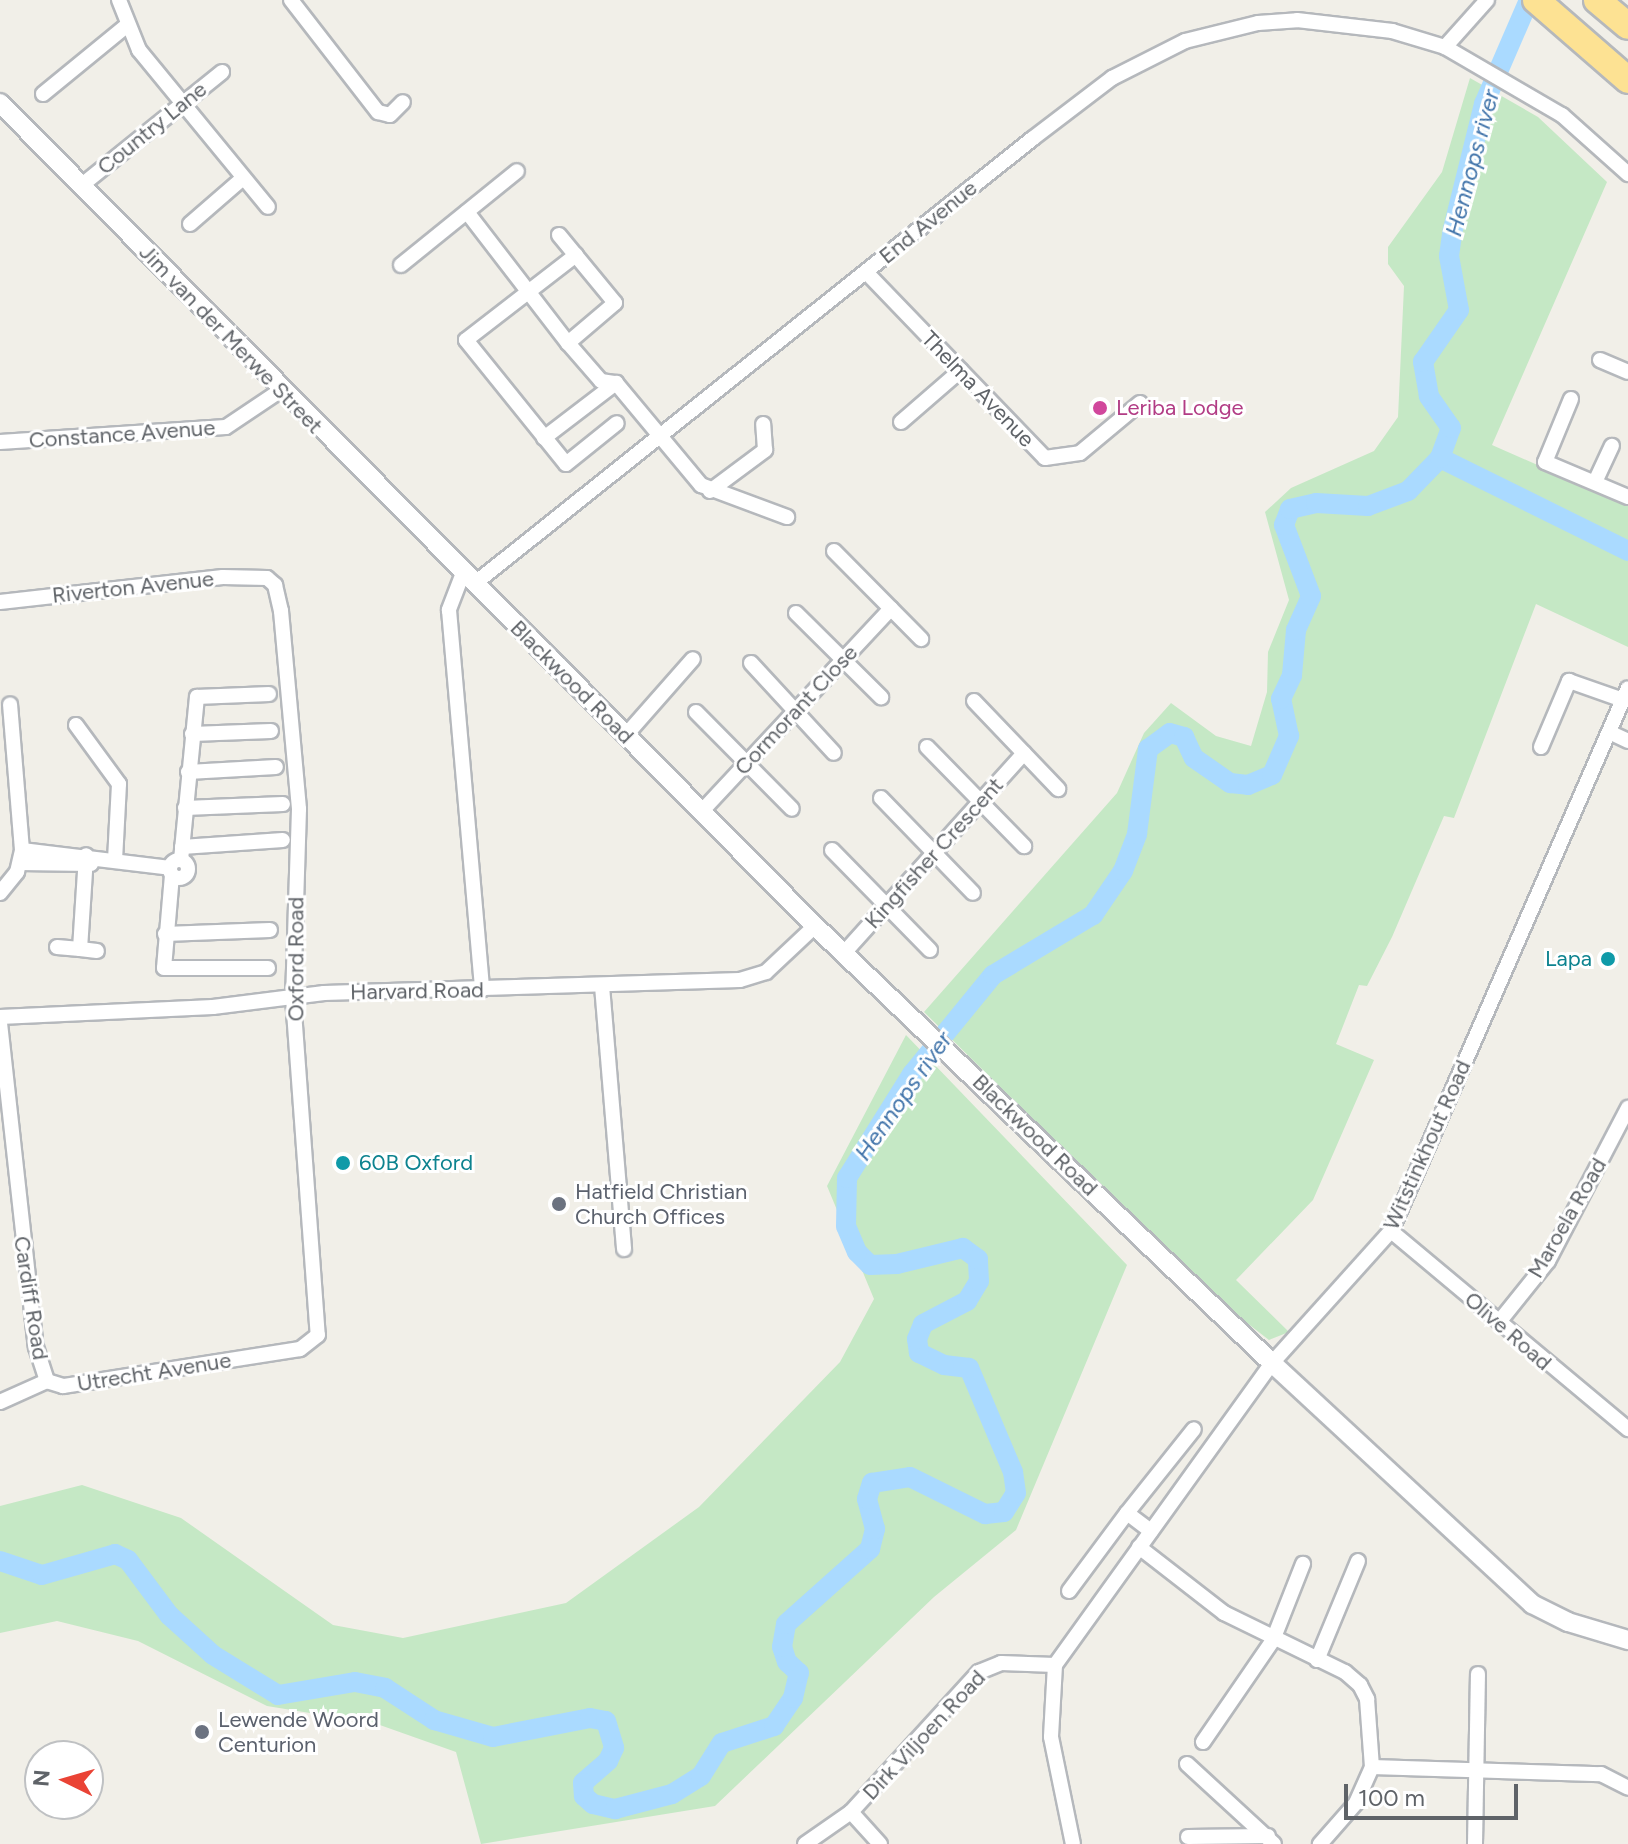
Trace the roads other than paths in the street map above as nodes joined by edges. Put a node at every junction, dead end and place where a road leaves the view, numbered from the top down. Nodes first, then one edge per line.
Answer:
1 (119, 0) edge
2 (312, 0) edge
3 (1487, 0) edge
4 (1597, 0) edge
5 (1541, 4) edge
6 (296, 6) edge
7 (126, 26) junction
8 (1628, 26) edge
9 (1445, 47) junction
10 (222, 72) dead end
11 (1628, 80) edge
12 (43, 94) dead end
13 (403, 102) dead end
14 (0, 103) edge
15 (181, 104) junction
16 (517, 171) dead end
17 (1628, 174) edge
18 (242, 179) junction
19 (82, 185) junction
20 (268, 207) dead end
21 (467, 212) junction
22 (190, 224) dead end
23 (559, 235) dead end
24 (576, 255) junction
25 (401, 265) dead end
26 (866, 272) junction
27 (529, 292) junction
28 (568, 343) junction
29 (1600, 360) dead end
30 (961, 370) junction
31 (1628, 372) edge
32 (616, 383) junction
33 (281, 390) junction
34 (1571, 399) dead end
35 (1140, 403) dead end
36 (901, 422) dead end
37 (617, 423) dead end
38 (763, 424) dead end
39 (660, 437) junction
40 (544, 438) junction
41 (0, 442) edge
42 (1612, 446) dead end
43 (1595, 482) junction
44 (710, 491) junction
45 (1628, 497) edge
46 (787, 517) dead end
47 (834, 551) dead end
48 (267, 578) joint
49 (469, 578) junction
50 (0, 602) edge
51 (891, 608) junction
52 (796, 613) dead end
53 (921, 639) dead end
54 (693, 659) dead end
55 (842, 660) junction
56 (751, 663) dead end
57 (269, 694) dead end
58 (1626, 694) edge
59 (881, 697) dead end
60 (974, 701) dead end
61 (10, 704) dead end
62 (696, 712) dead end
63 (795, 712) junction
64 (76, 725) dead end
65 (271, 731) dead end
66 (1609, 732) junction
67 (192, 734) junction
68 (626, 735) junction
69 (1628, 741) edge
70 (927, 747) dead end
71 (1541, 747) dead end
72 (834, 753) dead end
73 (1024, 753) junction
74 (746, 763) junction
75 (276, 767) dead end
76 (188, 772) junction
77 (1058, 789) dead end
78 (881, 798) dead end
79 (980, 803) junction
80 (283, 804) dead end
81 (185, 808) junction
82 (792, 809) dead end
83 (702, 811) junction
84 (283, 840) dead end
85 (1024, 846) dead end
86 (832, 850) dead end
87 (935, 854) junction
88 (21, 856) junction
89 (115, 860) junction
90 (90, 861) junction
91 (176, 862) junction
92 (0, 893) edge
93 (973, 893) dead end
94 (887, 905) junction
95 (815, 926) junction
96 (270, 930) dead end
97 (165, 934) junction
98 (57, 947) dead end
99 (80, 949) junction
100 (930, 950) dead end
101 (97, 951) dead end
102 (844, 953) junction
103 (268, 968) dead end
104 (602, 986) junction
105 (482, 990) junction
106 (293, 998) junction
107 (0, 1020) edge
108 (1628, 1108) edge
109 (1391, 1231) junction
110 (624, 1249) dead end
111 (1499, 1322) junction
112 (311, 1344) joint
113 (1272, 1363) junction
114 (47, 1381) junction
115 (0, 1402) edge
116 (1194, 1429) dead end
117 (1628, 1429) edge
118 (1127, 1513) junction
119 (1151, 1531) junction
120 (1139, 1547) junction
121 (1358, 1561) dead end
122 (1303, 1564) dead end
123 (1069, 1591) dead end
124 (1273, 1640) junction
125 (1628, 1640) edge
126 (1317, 1660) junction
127 (1055, 1665) junction
128 (1478, 1674) dead end
129 (1203, 1742) dead end
130 (1187, 1764) dead end
131 (1372, 1767) junction
132 (1474, 1769) junction
133 (1628, 1788) edge
134 (851, 1812) junction
135 (1188, 1837) dead end
136 (1271, 1840) edge
137 (805, 1844) edge
138 (880, 1844) edge
139 (1073, 1844) edge
140 (1320, 1844) edge
141 (1475, 1844) edge

1 - 7 street
2 - 6 street
3 - 9 street
4 - 8 highway
5 - 11 highway
6 - 13 street
7 - 12 street
7 - 15 street
9 - 17 street
9 - 26 street, End Avenue
10 - 15 street, Country Lane
14 - 19 street, Jim van der Merwe Street
15 - 18 street
15 - 19 street, Country Lane
16 - 21 street
18 - 20 street
18 - 22 street
19 - 33 street, Jim van der Merwe Street
21 - 25 street
21 - 27 street
23 - 24 street
24 - 27 street
24 - 28 street
26 - 30 street, Thelma Avenue
26 - 39 street, End Avenue
27 - 28 street
27 - 40 street
28 - 32 street
29 - 31 street
30 - 35 street, Thelma Avenue
30 - 36 street
32 - 39 street
32 - 40 street
33 - 41 street, Constance Avenue
33 - 49 street, Jim van der Merwe Street
34 - 43 street
37 - 40 street
38 - 44 street
39 - 44 street
39 - 49 street, End Avenue
42 - 43 street
43 - 45 street
44 - 46 street
47 - 51 street
48 - 50 street, Riverton Avenue
48 - 106 street, Oxford Road
49 - 68 street, Blackwood Road
49 - 105 street
51 - 53 street
51 - 55 street, Cormorant Close
52 - 55 street
54 - 68 street
55 - 59 street
55 - 63 street, Cormorant Close
56 - 63 street
57 - 67 street
58 - 66 street, Witstinkhout Road
58 - 71 street
60 - 73 street
61 - 88 street
62 - 74 street
63 - 72 street
63 - 74 street, Cormorant Close
64 - 89 street
65 - 67 street
66 - 69 street
66 - 109 street, Witstinkhout Road
67 - 76 street
68 - 83 street, Blackwood Road
70 - 79 street
73 - 77 street
73 - 79 street, Kingfisher Crescent
74 - 82 street
74 - 83 street, Cormorant Close
75 - 76 street
76 - 81 street
78 - 87 street
79 - 85 street
79 - 87 street, Kingfisher Crescent
80 - 81 street
81 - 91 street
83 - 95 street, Blackwood Road
84 - 91 street
86 - 94 street
87 - 93 street
87 - 94 street, Kingfisher Crescent
88 - 90 street
88 - 92 street
89 - 90 street
89 - 91 street
90 - 99 street
91 - 97 street
94 - 100 street
94 - 102 street, Kingfisher Crescent
95 - 102 street, Blackwood Road
95 - 104 street, Harvard Road
96 - 97 street
97 - 103 street
98 - 99 street
99 - 101 street
102 - 113 street, Blackwood Road
104 - 105 street, Harvard Road
104 - 110 street
105 - 106 street, Harvard Road
106 - 107 street, Harvard Road
106 - 112 street, Oxford Road
107 - 114 street, Cardiff Road
108 - 111 street, Maroela Road
109 - 111 street, Olive Road
109 - 113 street, Witstinkhout Road
111 - 117 street, Olive Road
112 - 114 street, Utrecht Avenue
113 - 119 street, Witstinkhout Road
113 - 125 street, Blackwood Road
114 - 115 street, Utrecht Avenue
116 - 118 street
118 - 119 street
118 - 123 street
119 - 120 street, Witstinkhout Road
120 - 124 street
120 - 127 street, Witstinkhout Road
121 - 126 street
122 - 124 street
124 - 126 street
124 - 129 street
126 - 131 street
127 - 134 street, Dirk Viljoen Road
127 - 139 street
128 - 132 street
130 - 136 street
131 - 132 street
131 - 140 street
132 - 133 street
132 - 141 street
134 - 137 street, Dirk Viljoen Road
134 - 138 street
135 - 136 street

